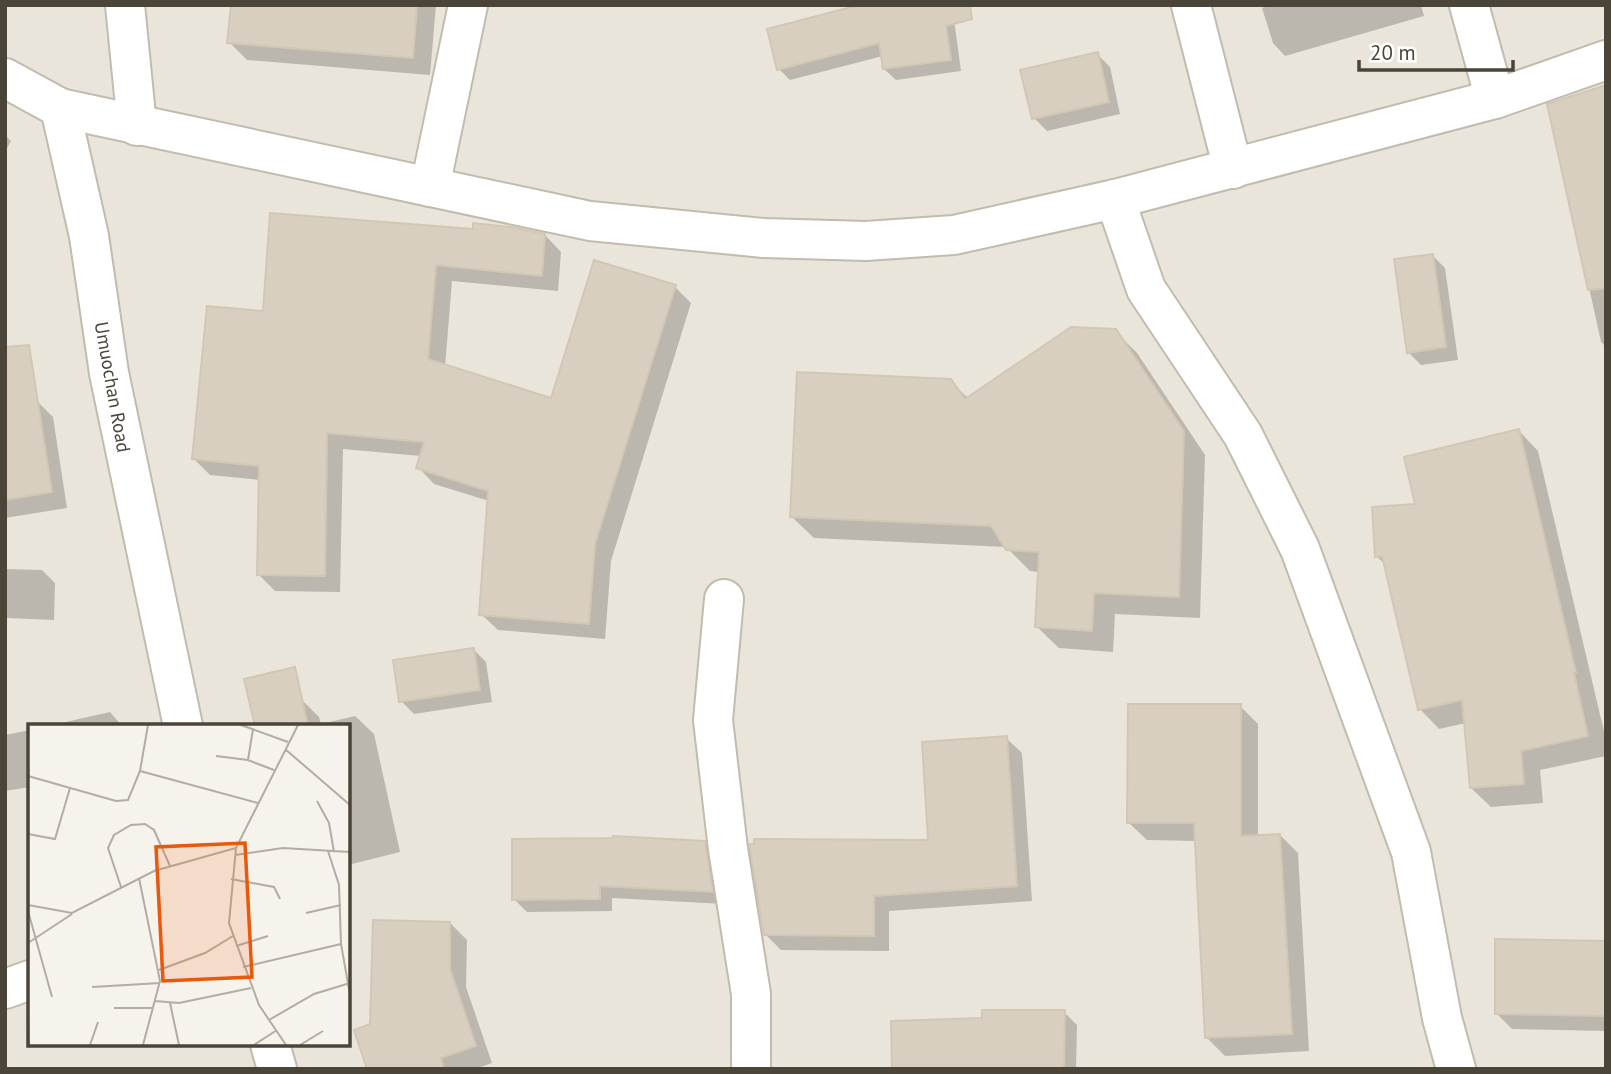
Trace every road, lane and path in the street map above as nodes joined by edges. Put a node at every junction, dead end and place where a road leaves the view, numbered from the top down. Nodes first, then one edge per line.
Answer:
1 (125, 5) edge
2 (468, 5) edge
3 (1191, 5) edge
4 (1469, 5) edge
5 (1606, 60) edge
6 (5, 78) edge
7 (1495, 99) junction
8 (60, 108) junction
9 (137, 126) junction
10 (1233, 169) junction
11 (430, 187) junction
12 (1115, 199) junction
13 (724, 599) dead end
14 (183, 724) edge
15 (28, 981) edge
16 (5, 989) edge
17 (271, 1046) edge
18 (277, 1069) edge
19 (751, 1069) edge
20 (1456, 1069) edge

1 - 9 street
2 - 11 street
3 - 10 street
4 - 7 street
5 - 7 street
6 - 8 street
7 - 10 street
8 - 9 street
8 - 14 street, Umuochan Road
9 - 11 street
10 - 12 street
11 - 12 street
12 - 20 street
13 - 19 street
15 - 16 street
17 - 18 street

